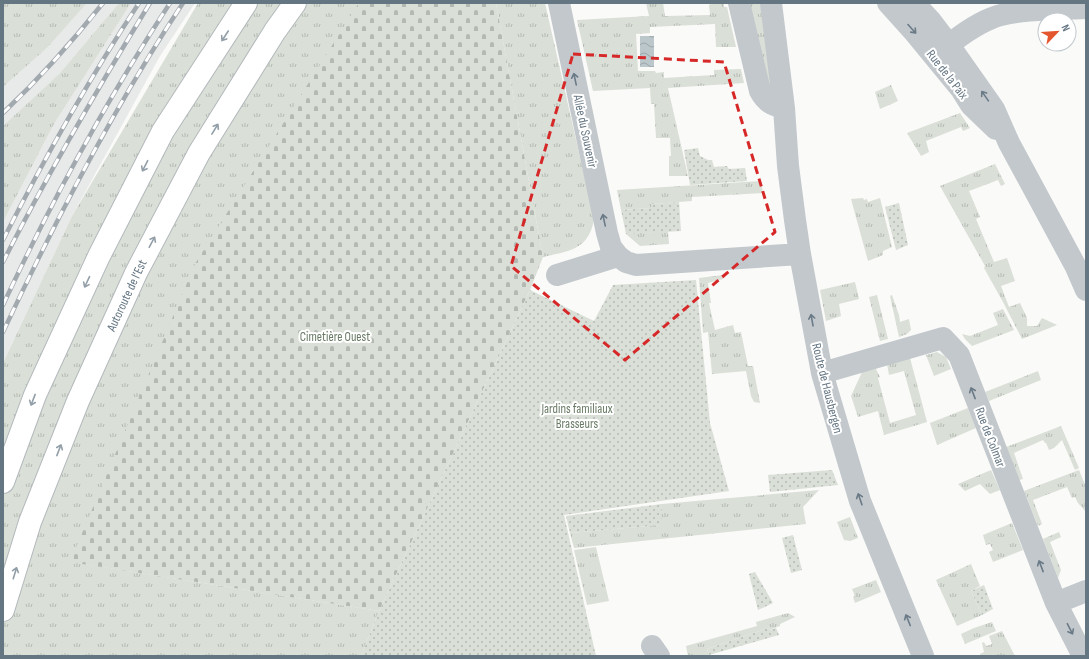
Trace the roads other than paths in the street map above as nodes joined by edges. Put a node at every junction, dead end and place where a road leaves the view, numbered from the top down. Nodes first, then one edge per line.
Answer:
1 (246, 3) edge
2 (295, 3) edge
3 (559, 3) edge
4 (739, 3) edge
5 (772, 3) edge
6 (888, 3) edge
7 (914, 3) edge
8 (1086, 8) edge
9 (942, 51) junction
10 (784, 108) junction
11 (800, 254) junction
12 (618, 256) junction
13 (557, 275) dead end
14 (1086, 290) edge
15 (822, 373) junction
16 (3, 482) edge
17 (1086, 592) edge
18 (1056, 603) junction
19 (3, 610) edge
20 (923, 656) edge
21 (1083, 656) edge

1 -> 16 highway
19 -> 2 highway, Autoroute de l’Est
12 -> 3 street, Allée du Souvenir
4 - 10 street
5 - 10 street, Route de Hausbergen
6 -> 9 street, Rue de la Paix
7 - 9 street, Rue de la Paix
8 - 9 street
9 - 14 street, Rue de la Paix
10 - 11 street, Route de Hausbergen
11 - 12 street
15 -> 11 street, Route de Hausbergen
12 - 13 street
18 -> 15 street, Rue de Colmar
20 -> 15 street, Route de Hausbergen
17 - 18 street
18 -> 21 street, Rue de Colmar

